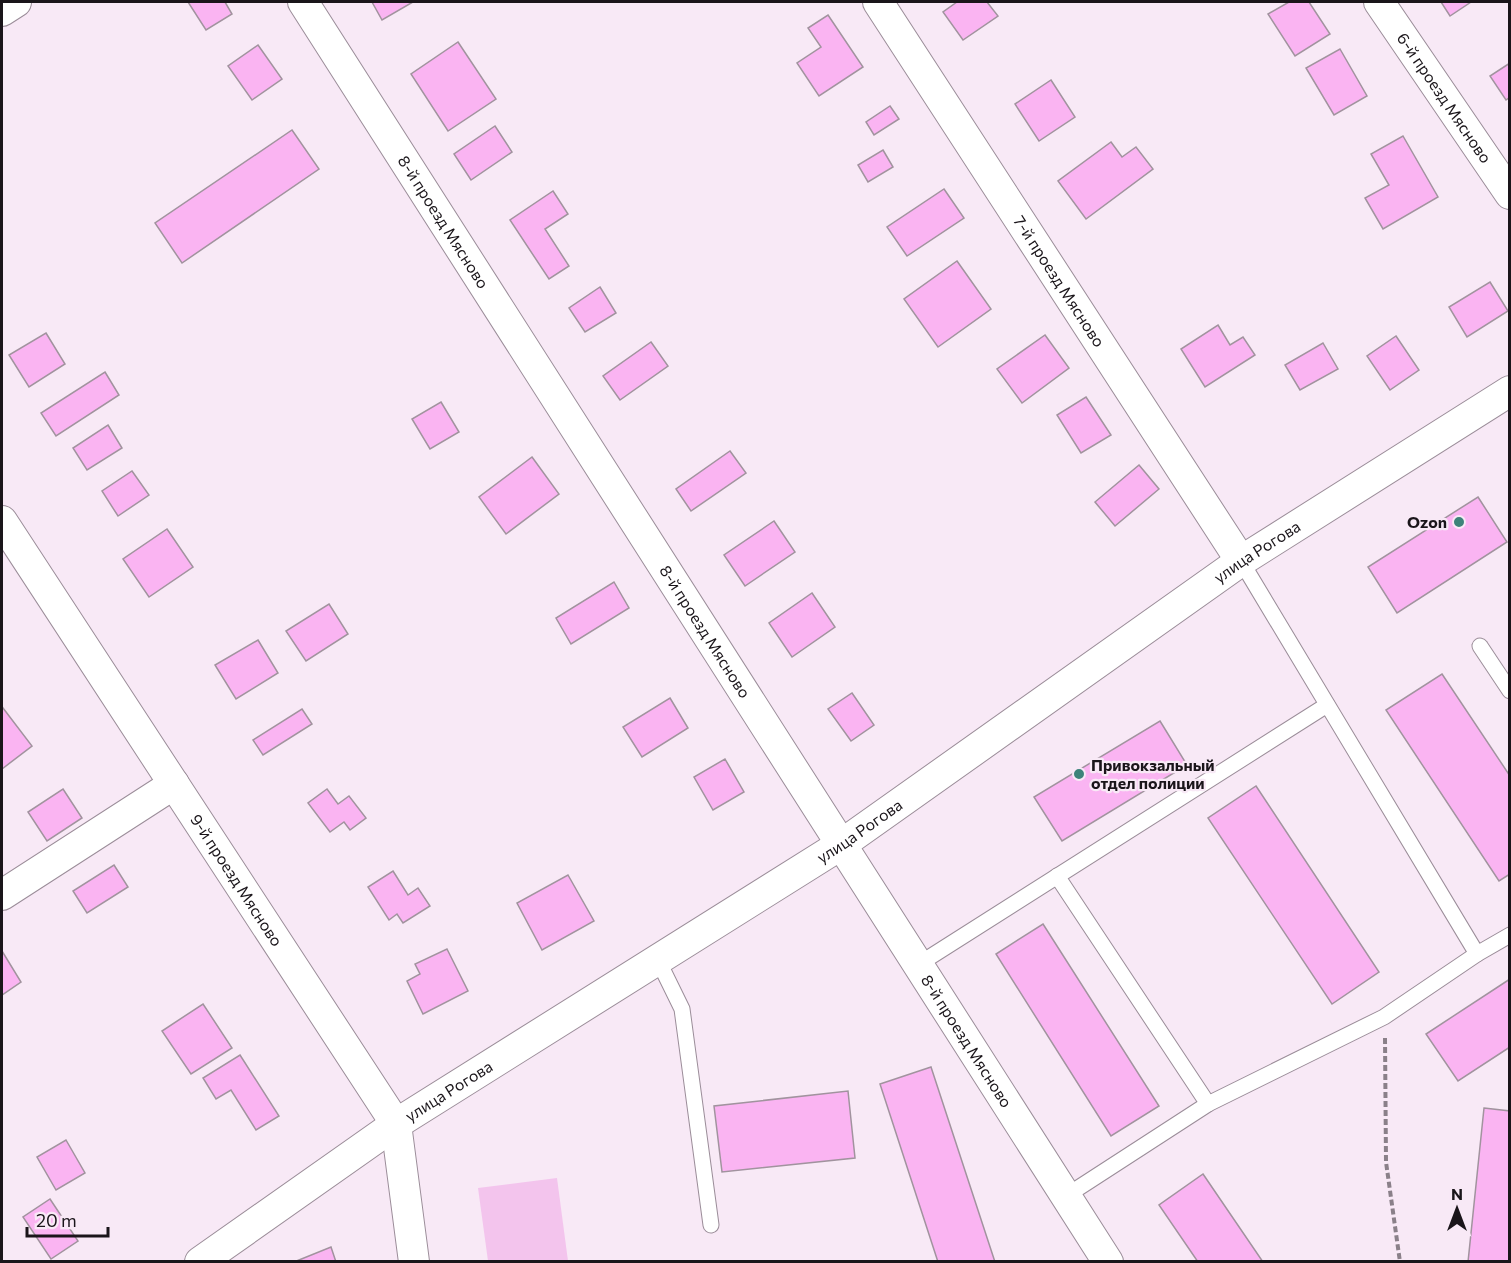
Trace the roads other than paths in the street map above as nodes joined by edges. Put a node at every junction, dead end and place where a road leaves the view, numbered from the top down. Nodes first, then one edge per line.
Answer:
1 (16, 2) edge
2 (303, 2) edge
3 (878, 2) edge
4 (1379, 2) edge
5 (2, 11) edge
6 (1509, 194) edge
7 (1509, 390) edge
8 (2, 520) edge
9 (1241, 561) junction
10 (1480, 646) dead end
11 (1509, 691) edge
12 (1327, 705) junction
13 (174, 784) junction
14 (842, 844) junction
15 (1057, 876) junction
16 (2, 895) edge
17 (1509, 934) edge
18 (1477, 954) junction
19 (658, 960) junction
20 (919, 964) junction
21 (1208, 1104) junction
22 (396, 1124) junction
23 (1066, 1197) junction
24 (711, 1225) dead end
25 (200, 1262) edge
26 (414, 1262) edge
27 (1108, 1262) edge

1 - 5 street
2 - 14 street, 8-й проезд Мясново
3 - 9 street, 7-й проезд Мясново
4 - 6 street, 6-й проезд Мясново
7 - 9 street, улица Рогова
8 - 13 street, 9-й проезд Мясново
9 - 12 lane
9 - 14 street, улица Рогова
10 - 11 lane
12 - 15 lane
12 - 18 lane
13 - 16 street
13 - 22 street, 9-й проезд Мясново
14 - 19 street, улица Рогова
14 - 20 street, 8-й проезд Мясново
15 - 20 lane
15 - 21 lane
17 - 18 lane
18 - 21 lane
19 - 22 street, улица Рогова
19 - 24 lane
20 - 23 street, 8-й проезд Мясново
21 - 23 lane
22 - 25 street, улица Рогова
22 - 26 street, 9-й проезд Мясново
23 - 27 street, 8-й проезд Мясново

